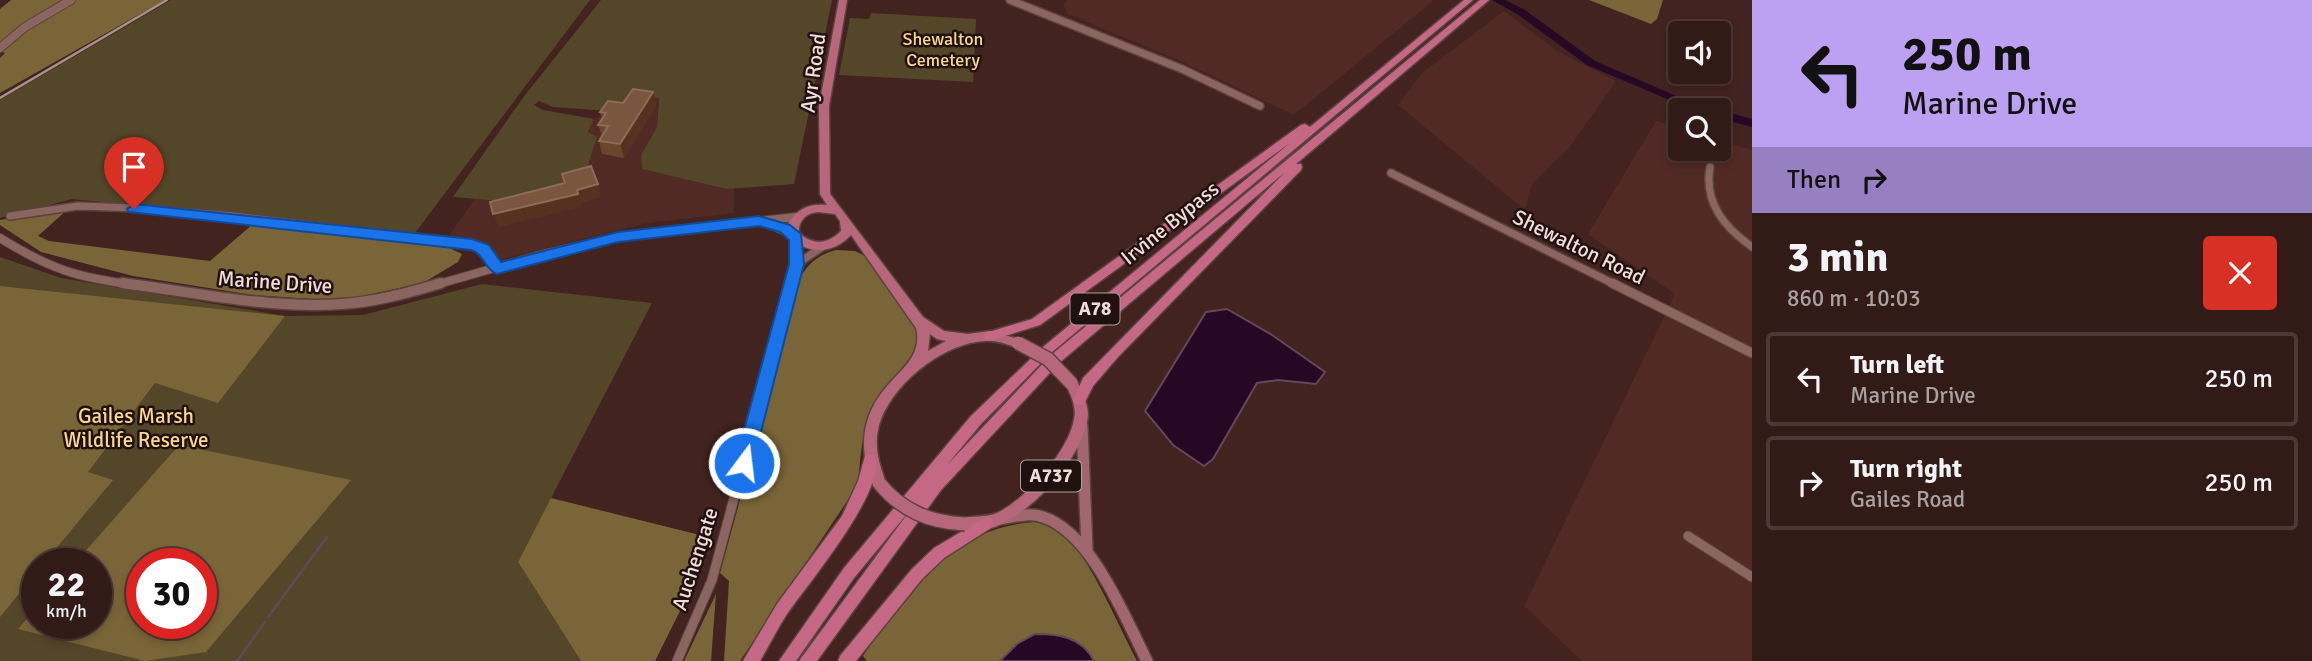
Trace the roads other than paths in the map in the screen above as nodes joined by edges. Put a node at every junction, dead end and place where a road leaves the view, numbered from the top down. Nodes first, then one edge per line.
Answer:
1 (71, 0) edge
2 (843, 0) edge
3 (1010, 0) edge
4 (1469, 0) edge
5 (1485, 0) edge
6 (1462, 12) junction
7 (0, 48) edge
8 (1375, 79) junction
9 (1260, 106) dead end
10 (1349, 114) junction
11 (1710, 167) dead end
12 (1391, 173) dead end
13 (825, 194) junction
14 (838, 211) junction
15 (799, 215) junction
16 (10, 216) dead end
17 (759, 221) junction
18 (848, 223) junction
19 (795, 236) junction
20 (1, 240) edge
21 (823, 247) junction
22 (1752, 247) edge
23 (866, 250) junction
24 (797, 264) junction
25 (497, 268) junction
26 (919, 320) junction
27 (984, 336) junction
28 (1752, 353) edge
29 (912, 366) junction
30 (1079, 400) junction
31 (1082, 419) junction
32 (870, 460) junction
33 (993, 521) junction
34 (1688, 536) dead end
35 (1087, 551) junction
36 (1752, 577) edge
37 (677, 661) edge
38 (751, 661) edge
39 (787, 661) edge
40 (807, 661) edge
41 (846, 661) edge
42 (1147, 661) edge

1 - 7 street
2 - 13 main road, Ayr Road
3 - 9 street
4 - 6 highway, Irvine Bypass / A78
5 - 6 highway, Irvine Bypass / A78
6 - 8 highway, Irvine Bypass / A78
6 - 10 highway, Irvine Bypass / A78
8 - 27 highway
8 - 39 highway, Irvine Bypass / A78
10 - 30 highway
10 - 40 highway, Irvine Bypass / A78
11 - 22 street
12 - 28 street, Shewalton Road
13 - 14 main road
13 - 15 main road
14 - 15 main road
14 - 18 main road
15 - 17 street, Marine Drive
15 - 19 main road
16 - 25 street
17 - 19 street, Marine Drive
17 - 25 street, Marine Drive
18 - 21 main road
18 - 23 main road
19 - 21 main road
19 - 24 street, Auchengate
20 - 25 street, Marine Drive
21 - 23 main road
21 - 24 street
23 - 26 main road
24 - 37 street, Auchengate
26 - 27 main road
26 - 29 main road
27 - 29 main road
27 - 30 main road, bridge
29 - 32 main road
30 - 31 main road
31 - 33 main road, A737
31 - 35 main road
32 - 33 main road, bridge
32 - 38 highway
33 - 35 main road
33 - 41 highway
34 - 36 street
35 - 42 main road

